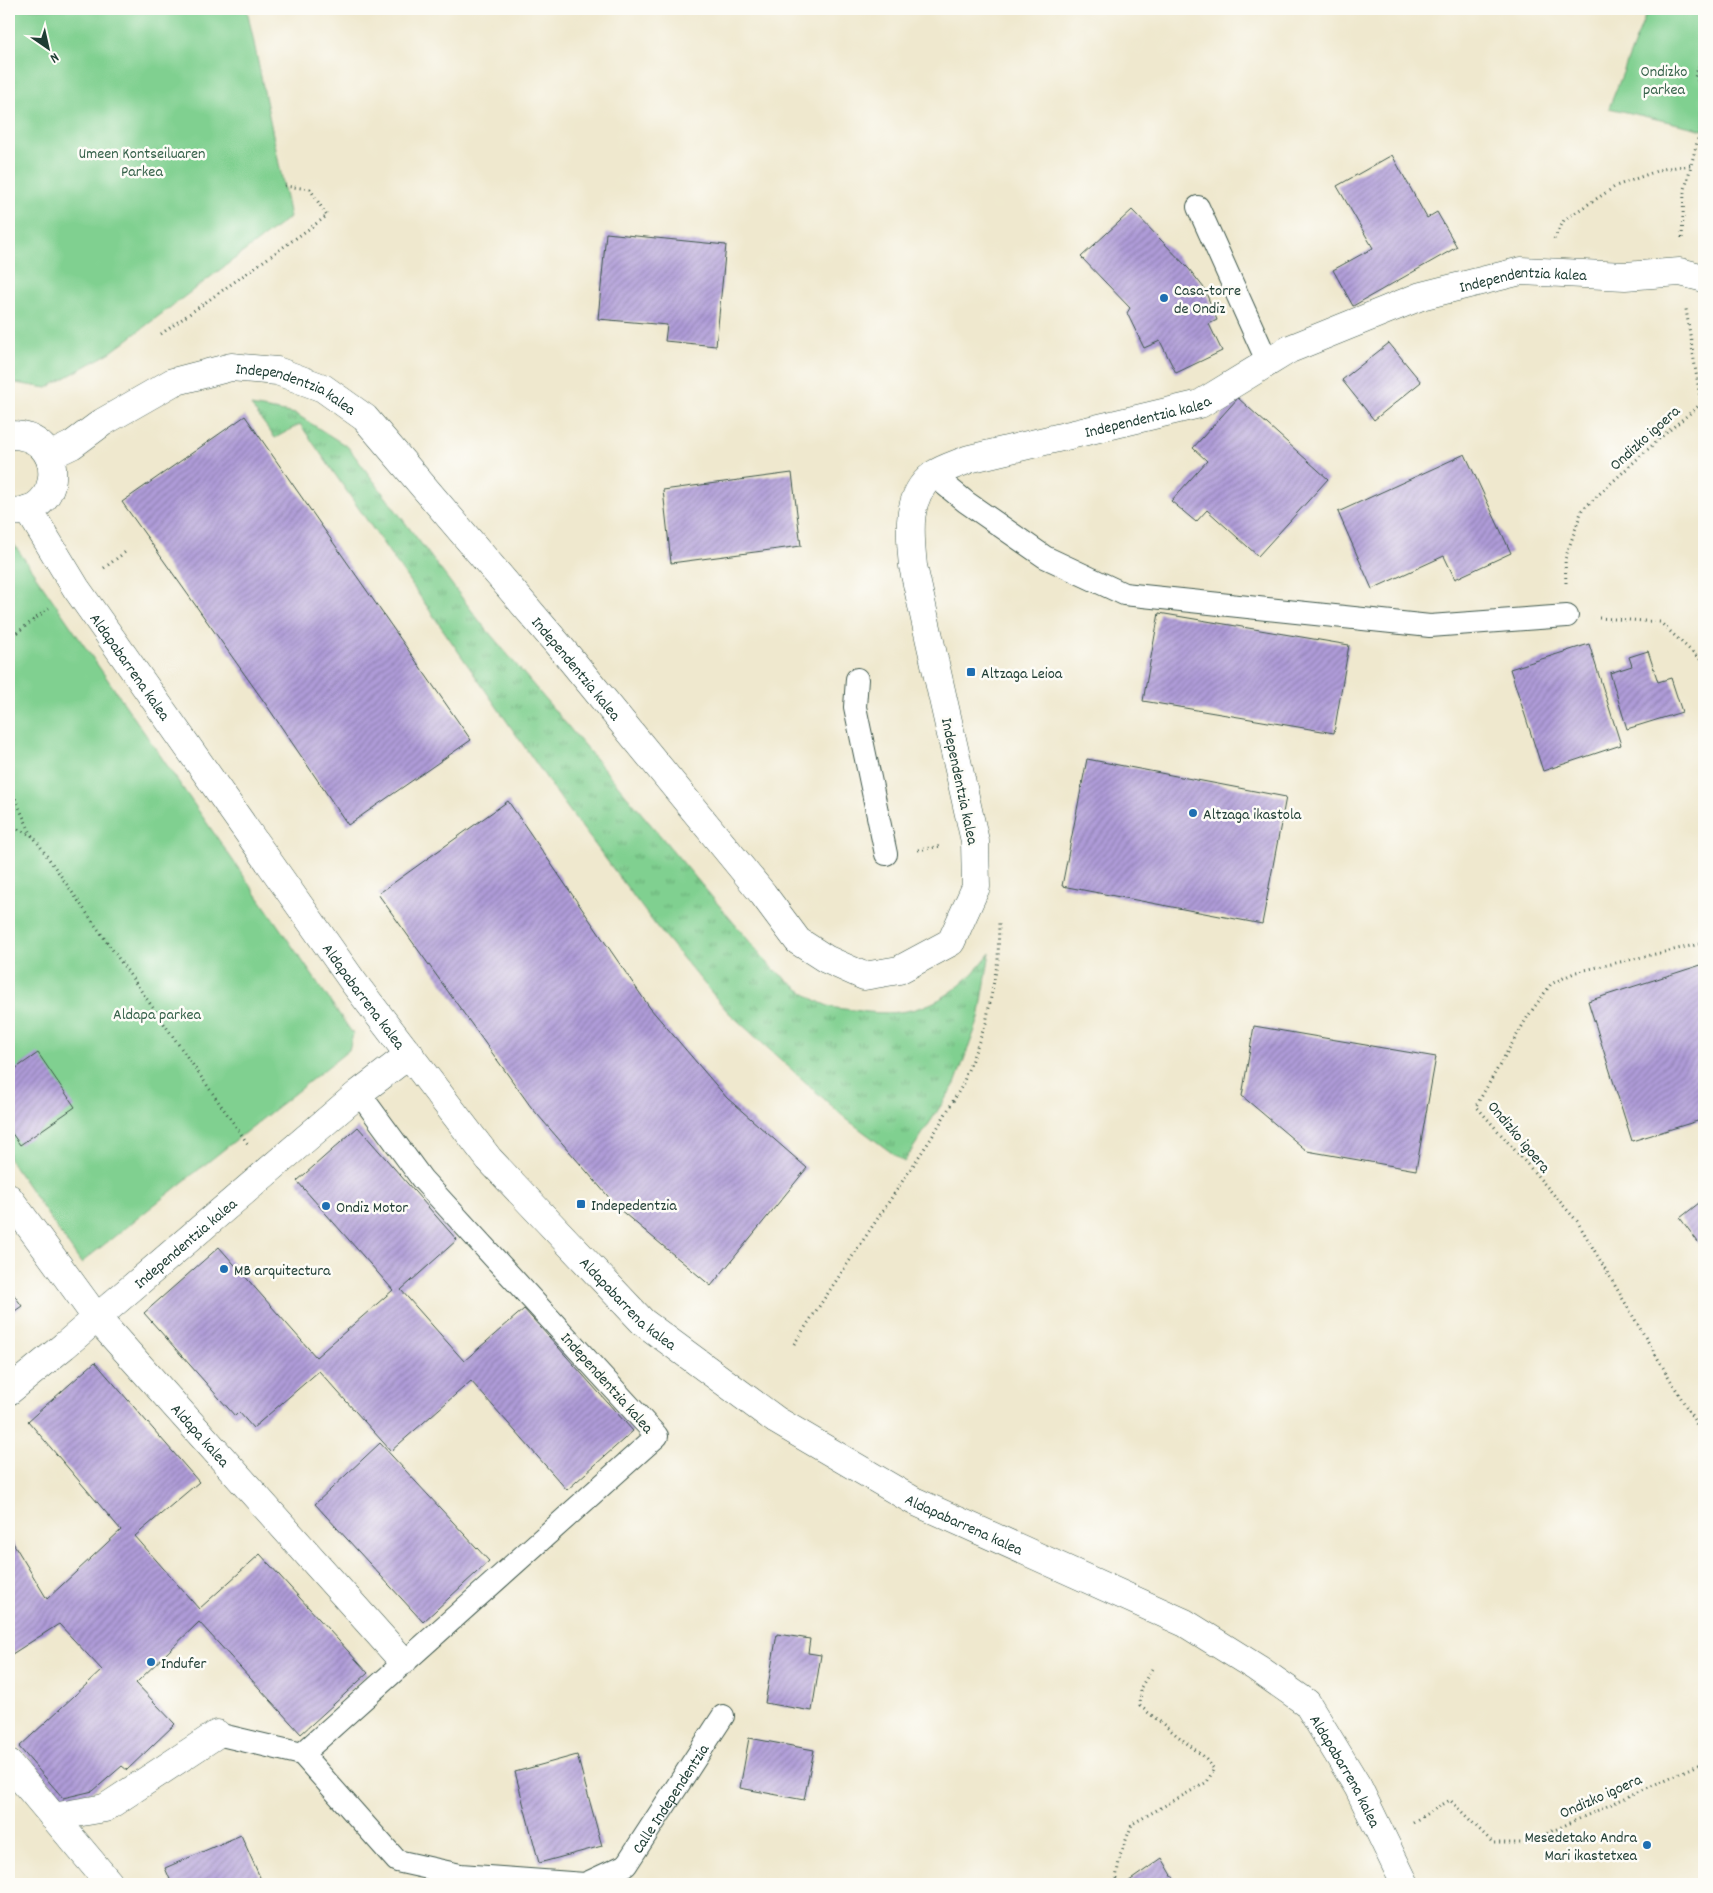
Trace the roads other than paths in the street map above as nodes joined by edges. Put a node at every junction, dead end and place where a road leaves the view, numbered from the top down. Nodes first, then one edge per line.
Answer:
1 (1198, 207) dead end
2 (1692, 275) edge
3 (1268, 363) junction
4 (9, 435) edge
5 (49, 456) junction
6 (933, 475) junction
7 (18, 510) edge
8 (1567, 616) road end
9 (856, 679) dead end
10 (886, 854) dead end
11 (410, 1054) junction
12 (359, 1093) junction
13 (9, 1198) edge
14 (96, 1317) junction
15 (9, 1391) edge
16 (403, 1661) junction
17 (723, 1716) dead end
18 (218, 1734) joint
19 (302, 1754) junction
20 (9, 1764) edge
21 (53, 1816) junction
22 (110, 1884) edge
23 (1404, 1884) edge

1 - 3 lane
2 - 3 street, Independentzia kalea
3 - 6 street, Independentzia kalea
4 - 5 street
5 - 6 street, Independentzia kalea
5 - 7 street
6 - 8 lane
7 - 11 street, Aldapabarrena kalea
9 - 10 lane
11 - 12 street, Independentzia kalea
11 - 23 street, Aldapabarrena kalea
12 - 14 street, Independentzia kalea
12 - 16 lane, Independentzia kalea
13 - 14 street, Aldapa kalea
14 - 15 street, Independentzia kalea
14 - 16 street, Aldapa kalea
16 - 19 lane
17 - 19 lane, Calle Independentzia
18 - 19 lane
18 - 21 street
20 - 21 street
21 - 22 street

